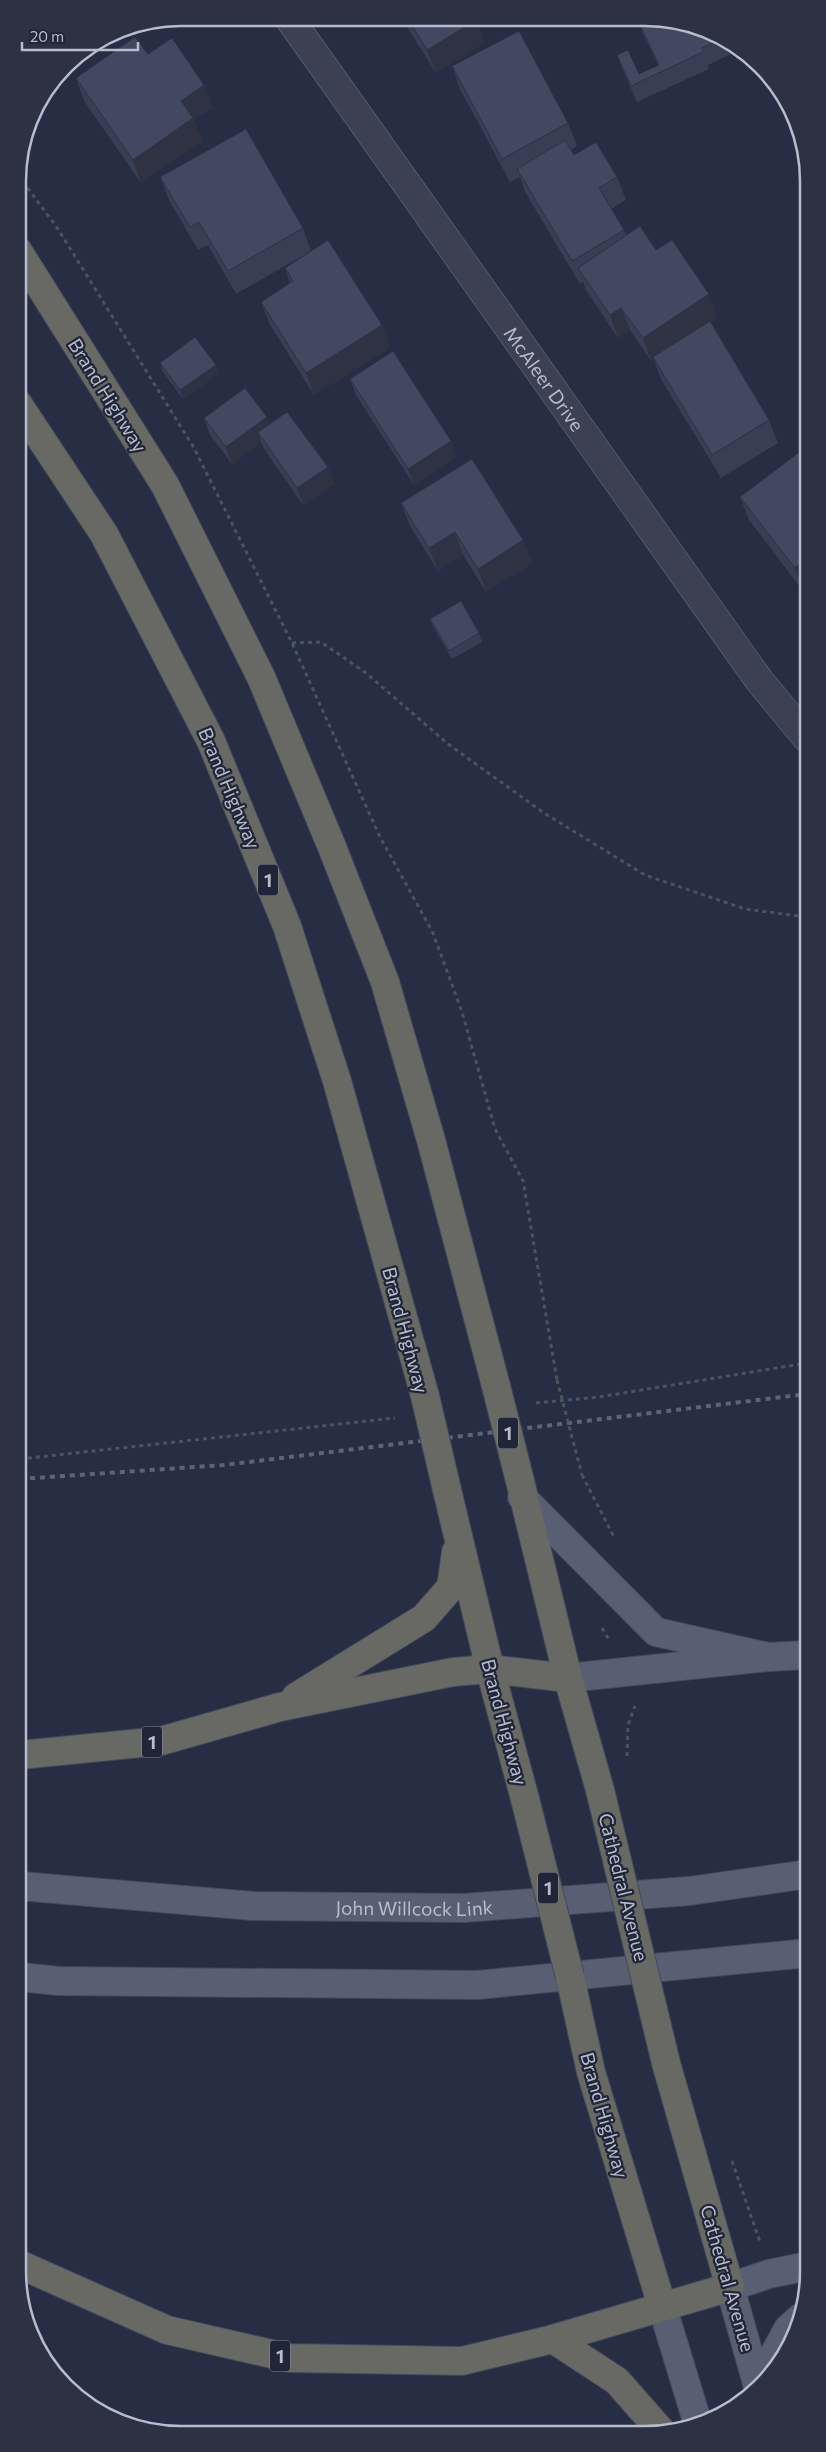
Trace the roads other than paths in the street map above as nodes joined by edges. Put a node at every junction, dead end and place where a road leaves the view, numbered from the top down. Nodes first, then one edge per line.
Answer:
1 (295, 27) edge
2 (27, 266) edge
3 (27, 417) edge
4 (800, 729) edge
5 (496, 1386) joint
6 (521, 1489) junction
7 (458, 1535) junction
8 (799, 1655) edge
9 (768, 1657) junction
10 (490, 1669) junction
11 (568, 1678) junction
12 (280, 1707) junction
13 (26, 1753) edge
14 (799, 1875) edge
15 (26, 1887) edge
16 (799, 1954) edge
17 (26, 1978) edge
18 (26, 2266) edge
19 (799, 2268) edge
20 (730, 2287) junction
21 (662, 2306) junction
22 (789, 2328) edge
23 (553, 2339) junction
24 (771, 2361) edge
25 (756, 2378) edge
26 (696, 2417) edge
27 (656, 2425) edge

1 - 4 street, McAleer Drive
2 - 5 highway, Brand Highway / 1
3 - 7 highway, Brand Highway / 1, bridge
5 - 6 highway, Cathedral Avenue / 1, bridge
6 - 9 main road
6 - 11 highway, Cathedral Avenue / 1
7 - 10 highway, Brand Highway / 1
7 - 12 highway, 1
8 - 9 main road
9 - 11 main road
10 - 11 highway
10 - 12 highway, 1
10 - 21 highway, Brand Highway / 1, bridge
11 - 20 highway, Cathedral Avenue / 1, bridge
12 - 13 highway, 1
14 - 15 main road, John Willcock Link
16 - 17 main road
18 - 23 highway, 1
19 - 20 main road
20 - 21 highway, 1
20 - 25 main road, Cathedral Avenue
21 - 23 highway, 1
21 - 26 main road
22 - 24 main road
23 - 27 highway

